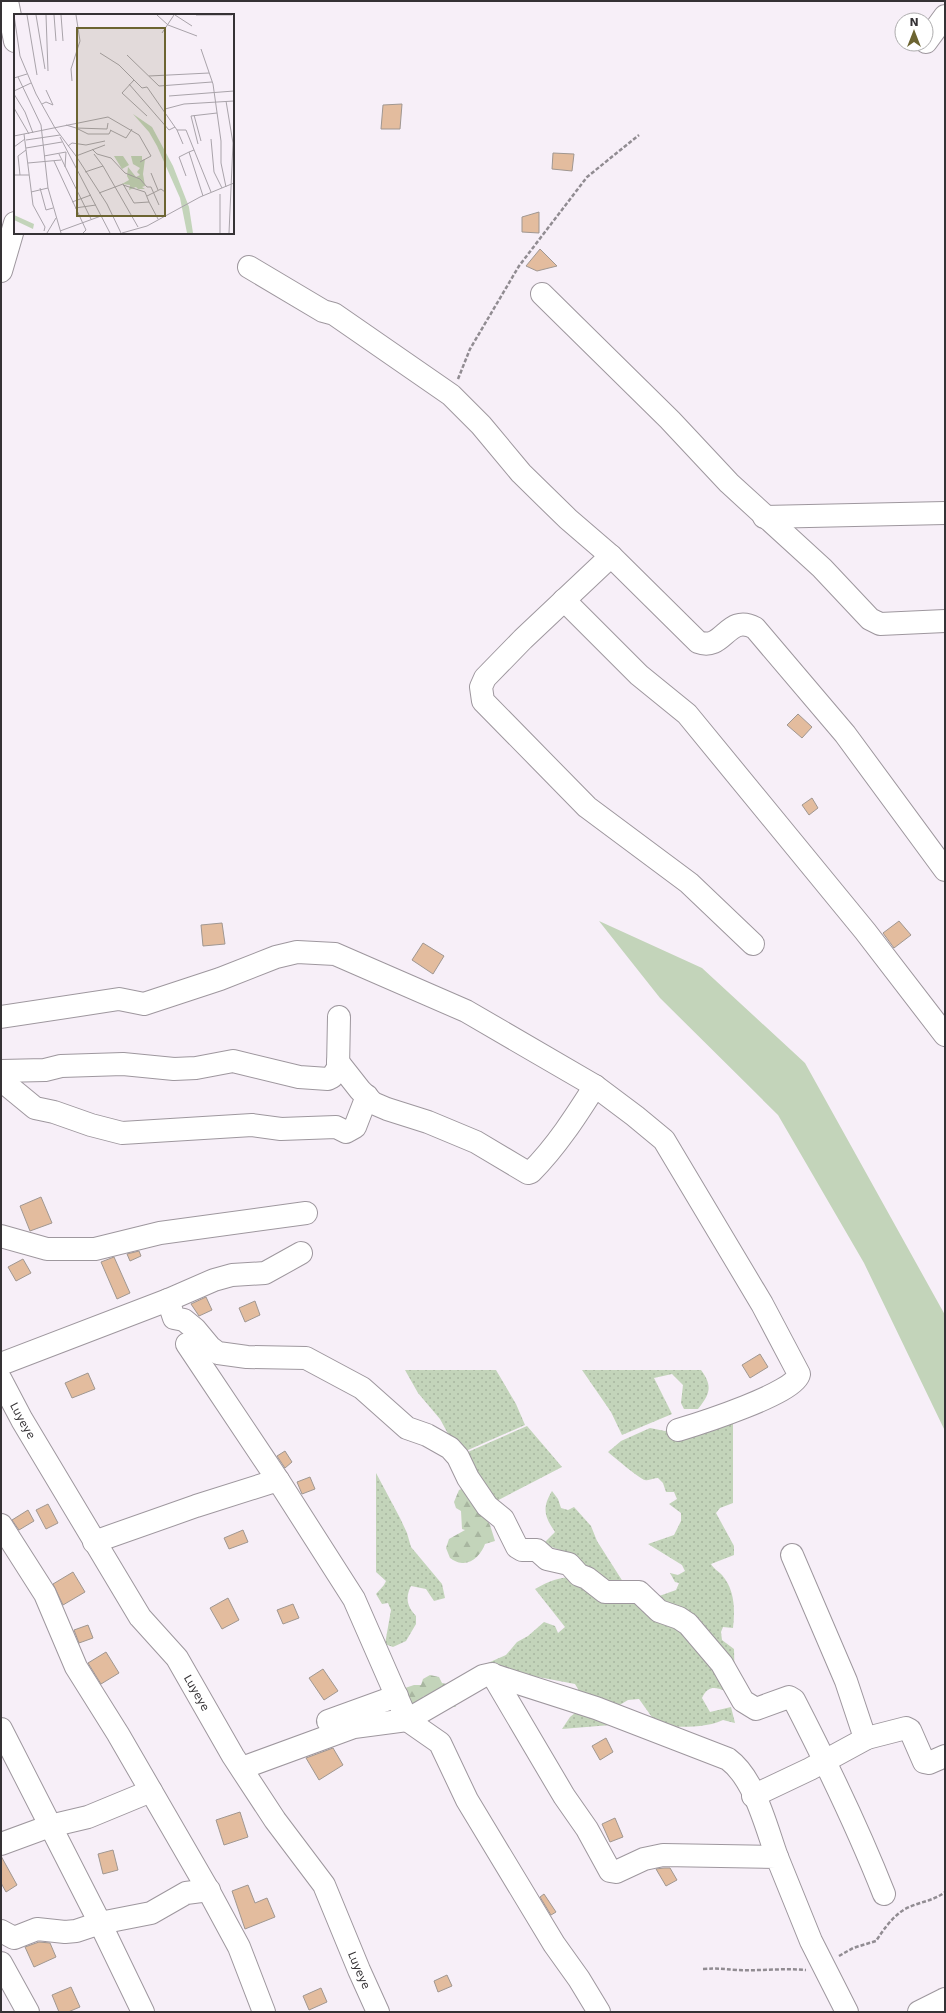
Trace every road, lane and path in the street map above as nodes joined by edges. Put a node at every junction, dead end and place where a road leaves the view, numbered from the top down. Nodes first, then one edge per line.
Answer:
1 (7, 1) edge
2 (945, 16) edge
3 (934, 31) edge
4 (14, 36) edge
5 (639, 135) dead end
6 (14, 226) edge
7 (248, 267) dead end
8 (1, 271) edge
9 (542, 294) dead end
10 (451, 395) junction
11 (945, 513) edge
12 (764, 517) junction
13 (611, 556) junction
14 (564, 600) junction
15 (945, 621) edge
16 (945, 869) edge
17 (753, 944) dead end
18 (1, 1017) edge
19 (339, 1017) dead end
20 (945, 1035) edge
21 (338, 1062) junction
22 (1, 1071) edge
23 (1, 1080) edge
24 (595, 1086) junction
25 (366, 1096) junction
26 (306, 1213) dead end
27 (1, 1236) edge
28 (301, 1253) dead end
29 (168, 1300) junction
30 (187, 1344) dead end
31 (1, 1364) edge
32 (1, 1380) edge
33 (678, 1430) dead end
34 (278, 1480) junction
35 (1, 1525) edge
36 (94, 1542) junction
37 (792, 1555) dead end
38 (493, 1675) junction
39 (397, 1696) junction
40 (407, 1720) junction
41 (1, 1729) edge
42 (867, 1738) junction
43 (945, 1756) edge
44 (825, 1760) junction
45 (237, 1762) junction
46 (151, 1791) junction
47 (753, 1796) junction
48 (50, 1826) junction
49 (1, 1844) edge
50 (777, 1857) junction
51 (209, 1890) junction
52 (884, 1894) dead end
53 (100, 1923) junction
54 (1, 1931) edge
55 (1, 1963) edge
56 (945, 1998) edge
57 (28, 2012) edge
58 (143, 2012) edge
59 (264, 2012) edge
60 (378, 2012) edge
61 (599, 2012) edge
62 (847, 2012) edge
63 (919, 2012) edge

1 - 4 street
2 - 3 street
5 - 10 path
6 - 8 street
7 - 10 street
9 - 12 street
10 - 13 street
11 - 12 street
12 - 15 street
13 - 14 street
13 - 16 street
14 - 17 street
14 - 20 street
18 - 24 street
19 - 21 street
21 - 22 street
21 - 25 street
23 - 25 street
24 - 25 street
24 - 33 street
26 - 27 street
28 - 29 street
29 - 31 street
29 - 44 street
30 - 34 street
32 - 36 street, Luyeye
34 - 36 street
34 - 39 street
35 - 46 street
36 - 45 street, Luyeye
37 - 42 street
38 - 40 street
38 - 47 street
38 - 50 street
39 - 40 street
39 - 45 street
40 - 45 street
40 - 61 street
41 - 48 street
42 - 43 street
42 - 44 street
44 - 47 street
44 - 52 street
45 - 60 street, Luyeye
46 - 48 street
46 - 51 street
47 - 50 street
48 - 49 street
48 - 53 street
50 - 62 street
51 - 53 street
51 - 59 street
53 - 54 street
53 - 58 street
55 - 57 street
56 - 63 street

